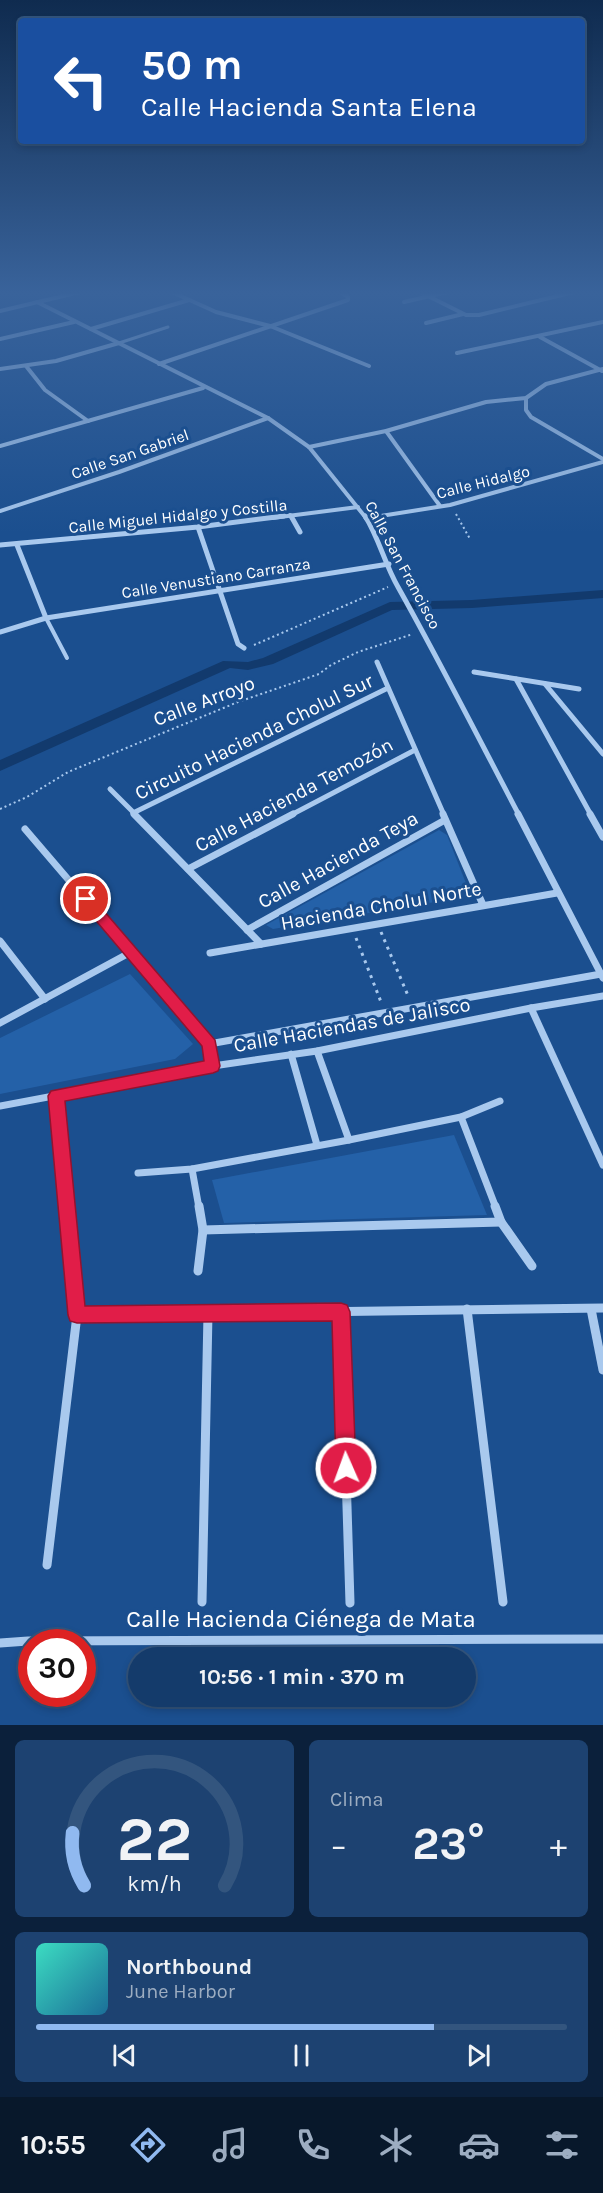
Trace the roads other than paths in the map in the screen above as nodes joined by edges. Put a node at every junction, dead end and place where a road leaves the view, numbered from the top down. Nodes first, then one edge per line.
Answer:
1 (29, 372) edge
2 (176, 372) edge
3 (592, 372) edge
4 (204, 387) junction
5 (526, 398) junction
6 (268, 418) junction
7 (88, 421) junction
8 (386, 431) junction
9 (0, 446) edge
10 (309, 447) junction
11 (603, 460) edge
12 (440, 506) junction
13 (358, 507) junction
14 (0, 511) edge
15 (290, 515) junction
16 (366, 518) junction
17 (198, 527) junction
18 (300, 532) dead end
19 (0, 545) edge
20 (17, 545) junction
21 (389, 564) junction
22 (220, 591) junction
23 (46, 618) junction
24 (0, 632) edge
25 (244, 648) road end
26 (68, 658) dead end
27 (377, 662) dead end
28 (474, 672) dead end
29 (516, 679) junction
30 (545, 684) junction
31 (388, 688) junction
32 (579, 689) dead end
33 (415, 750) junction
34 (603, 754) edge
35 (110, 789) dead end
36 (133, 813) junction
37 (446, 820) junction
38 (600, 826) edge
39 (25, 829) dead end
40 (603, 837) edge
41 (188, 869) junction
42 (557, 893) junction
43 (483, 905) junction
44 (247, 930) junction
45 (0, 941) edge
46 (261, 945) junction
47 (131, 952) junction
48 (210, 953) dead end
49 (602, 976) edge
50 (603, 996) edge
51 (45, 999) junction
52 (531, 1008) junction
53 (0, 1023) edge
54 (209, 1044) junction
55 (317, 1052) junction
56 (291, 1054) junction
57 (213, 1066) junction
58 (56, 1096) junction
59 (500, 1101) dead end
60 (0, 1106) edge
61 (461, 1117) junction
62 (349, 1140) junction
63 (317, 1145) junction
64 (603, 1165) edge
65 (192, 1169) junction
66 (138, 1173) dead end
67 (501, 1222) junction
68 (203, 1230) junction
69 (532, 1266) dead end
70 (198, 1271) dead end
71 (603, 1308) edge
72 (467, 1309) junction
73 (591, 1309) junction
74 (341, 1312) junction
75 (208, 1314) junction
76 (77, 1315) junction
77 (603, 1371) edge
78 (47, 1565) dead end
79 (202, 1602) dead end
80 (503, 1602) dead end
81 (350, 1603) dead end
82 (603, 1639) edge
83 (0, 1643) edge

1 - 7 street
2 - 4 street, Calle San Francisco
3 - 5 street
4 - 6 street, Calle San Francisco
4 - 7 street
5 - 8 street
5 - 11 street
6 - 10 street, Calle San Francisco
6 - 14 street, Calle San Gabriel
7 - 9 street
8 - 10 street
8 - 12 street
10 - 13 street, Calle San Francisco
11 - 12 street, Calle Hidalgo
12 - 16 street, Calle Hidalgo
13 - 15 street, Calle Miguel Hidalgo y Costilla
13 - 16 street, Calle San Francisco
15 - 17 street, Calle Miguel Hidalgo y Costilla
15 - 18 street
16 - 21 street, Calle San Francisco
17 - 20 street, Calle Miguel Hidalgo y Costilla
17 - 22 street
19 - 20 street, Calle Miguel Hidalgo y Costilla
20 - 23 street
21 - 22 street, Calle Venustiano Carranza
21 - 42 street, Calle San Francisco
22 - 23 street, Calle Venustiano Carranza
22 - 25 street
23 - 24 street, Calle Venustiano Carranza
23 - 26 lane
27 - 31 street
28 - 29 street
29 - 30 street
29 - 38 street
30 - 32 street
30 - 34 street
31 - 33 street
31 - 36 street, Circuito Hacienda Cholul Sur
33 - 37 street
33 - 41 street, Calle Hacienda Temozón
35 - 36 street
36 - 41 street
37 - 43 street
37 - 44 street, Calle Hacienda Teya
38 - 40 street
39 - 47 street
41 - 44 street
42 - 43 street, Hacienda Cholul Norte
42 - 49 street, Calle San Francisco
43 - 46 street, Hacienda Cholul Norte
44 - 46 street
45 - 51 street
46 - 48 street, Hacienda Cholul Norte
47 - 51 street
47 - 54 street
49 - 54 street, Calle Haciendas de Jalisco
50 - 52 street, Calle Haciendas de Jalisco
51 - 53 street
52 - 55 street, Calle Haciendas de Jalisco
52 - 64 street
54 - 57 street
55 - 56 street, Calle Haciendas de Jalisco
55 - 62 street
56 - 57 street, Calle Haciendas de Jalisco
56 - 63 street
57 - 58 street, Calle Haciendas de Jalisco
58 - 60 street, Calle Haciendas de Jalisco
58 - 76 street
59 - 61 street
61 - 62 street
61 - 67 street
62 - 63 street
63 - 65 street
65 - 66 street
65 - 68 street
67 - 68 street
67 - 69 street
68 - 70 street
71 - 73 street
72 - 73 street
72 - 74 street
72 - 80 street
73 - 77 street
74 - 75 street
74 - 81 street
75 - 76 street
75 - 79 street
76 - 78 street
82 - 83 street, Calle Hacienda Ciénega de Mata

